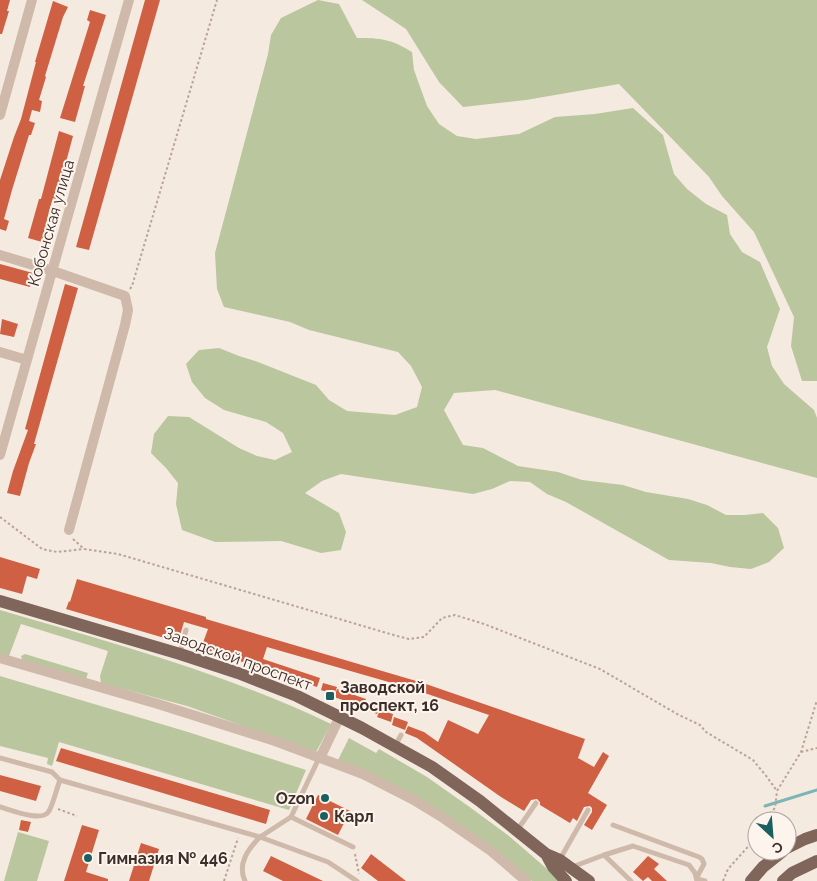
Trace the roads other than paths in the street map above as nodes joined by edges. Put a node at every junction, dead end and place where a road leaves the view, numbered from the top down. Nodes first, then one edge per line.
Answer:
1 (32, 0) edge
2 (129, 0) edge
3 (0, 115) edge
4 (0, 255) edge
5 (53, 271) junction
6 (0, 352) edge
7 (27, 360) junction
8 (0, 452) edge
9 (69, 530) road end
10 (0, 601) edge
11 (186, 630) dead end
12 (180, 654) junction
13 (0, 658) edge
14 (340, 716) junction
15 (0, 758) edge
16 (320, 758) junction
17 (60, 780) junction
18 (536, 803) dead end
19 (0, 807) edge
20 (588, 810) dead end
21 (291, 817) junction
22 (612, 825) dead end
23 (517, 830) junction
24 (817, 835) edge
25 (260, 837) junction
26 (797, 843) edge
27 (353, 847) road end
28 (604, 855) junction
29 (770, 861) edge
30 (817, 861) edge
31 (562, 870) edge
32 (697, 879) edge
33 (245, 881) edge
34 (357, 881) edge
35 (526, 881) edge
36 (589, 881) edge
37 (632, 881) edge
38 (705, 881) edge
39 (751, 881) edge
40 (783, 881) edge

1 - 3 street
2 - 5 street, Кобонская улица
4 - 5 street
5 - 7 street, Кобонская улица
5 - 9 street
6 - 7 street
7 - 8 street, Кобонская улица
10 - 12 main road, Заводской проспект
11 - 12 lane
12 - 14 main road, Заводской проспект
13 - 16 street
14 - 16 street
14 - 23 main road, Заводской проспект
15 - 17 lane
16 - 21 lane
16 - 35 street
17 - 19 lane
17 - 25 lane
18 - 23 lane
20 - 31 lane
21 - 25 lane
21 - 27 lane
22 - 32 lane
23 - 31 main road, Заводской проспект
24 - 26 main road
25 - 33 lane
25 - 34 lane
28 - 31 lane
28 - 32 lane
28 - 37 lane
29 - 39 main road
30 - 40 main road
31 - 36 main road, Заводской проспект
32 - 38 lane

